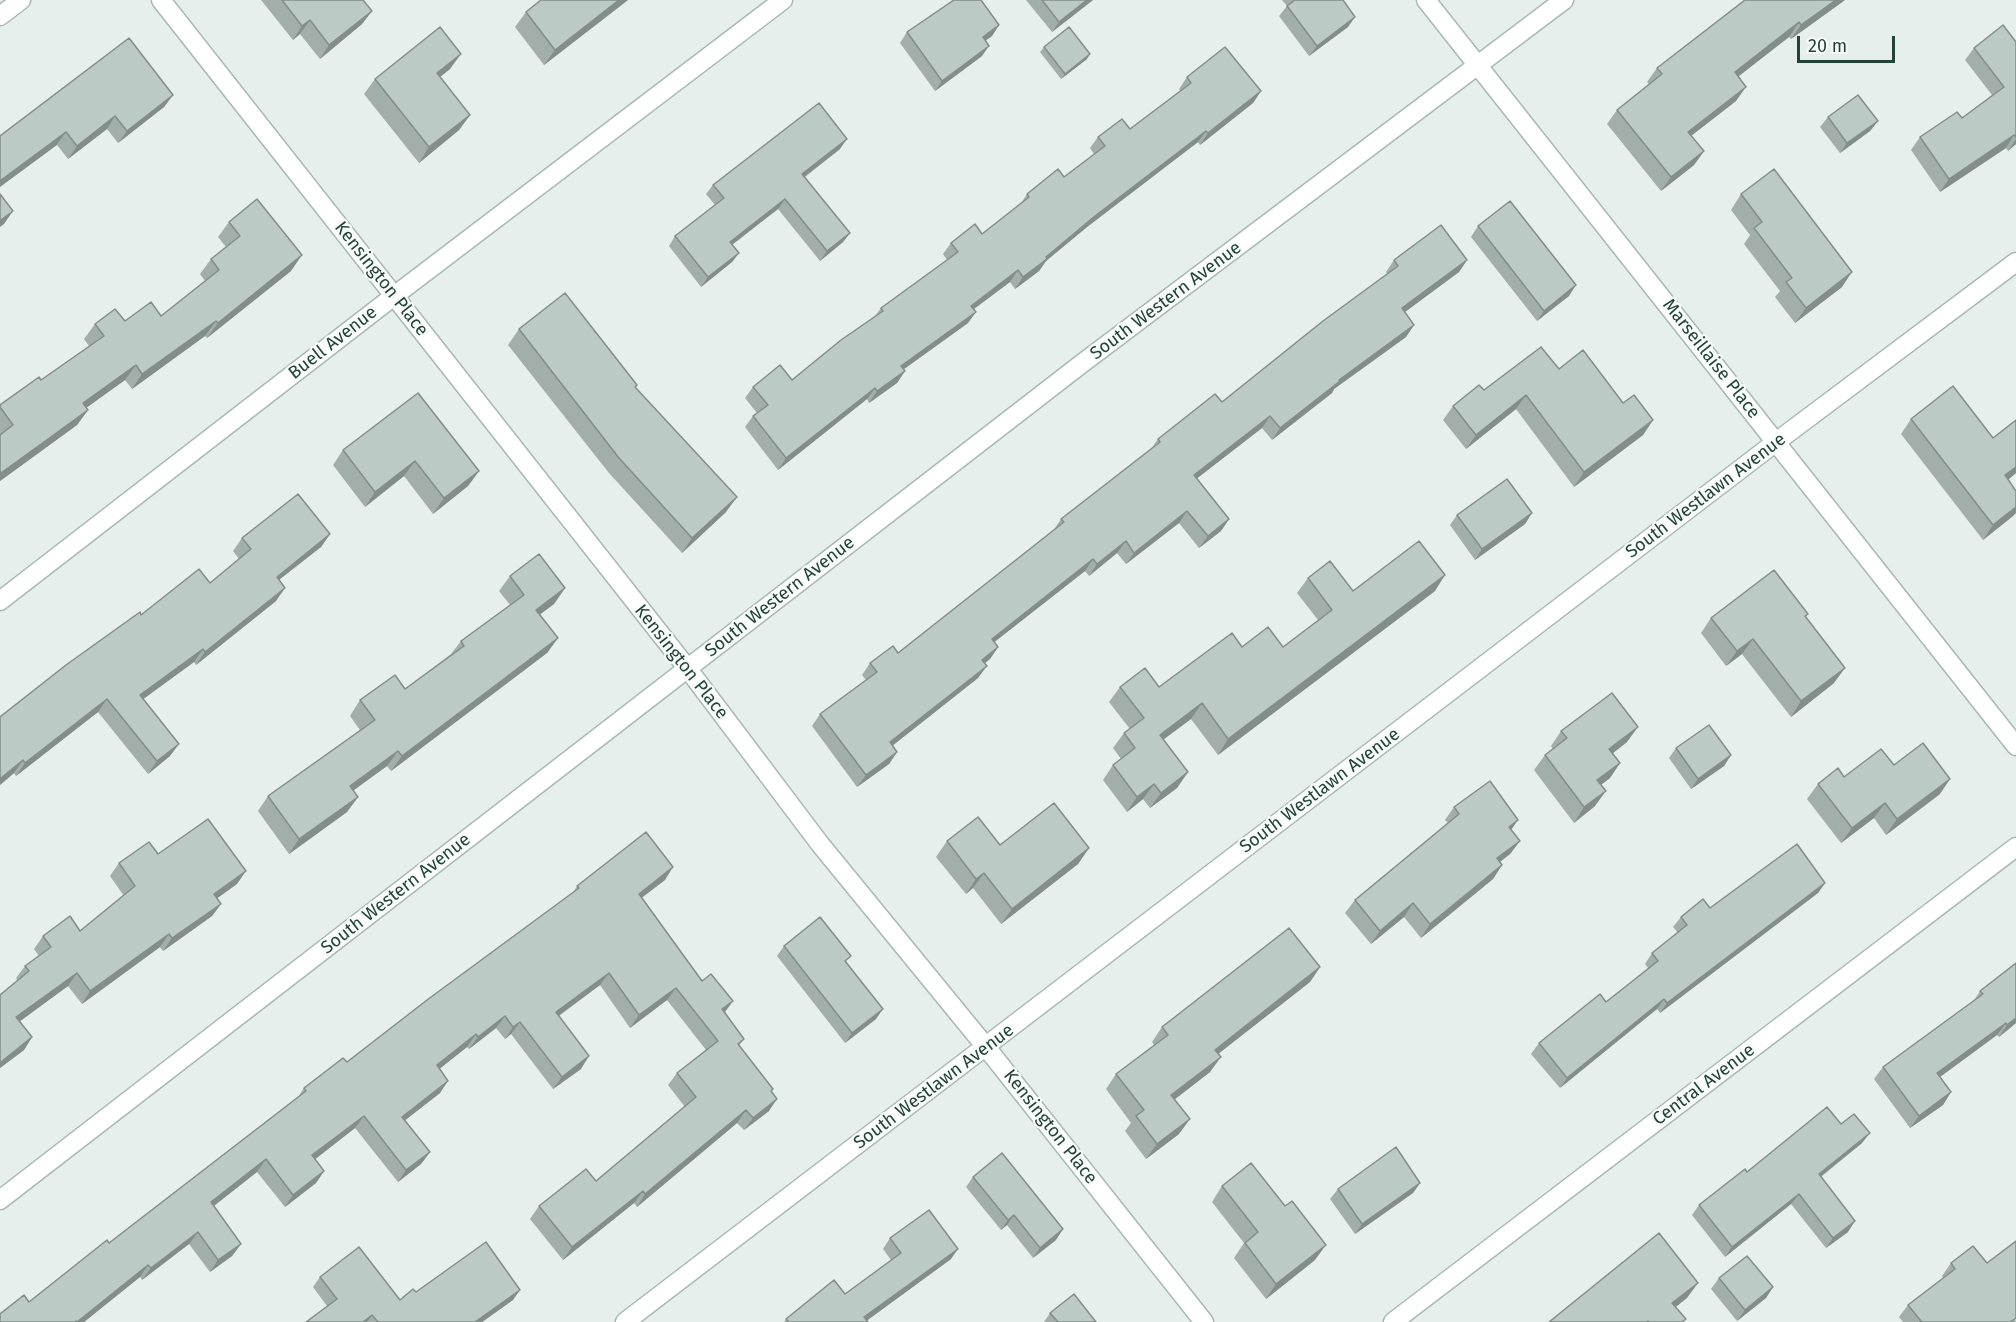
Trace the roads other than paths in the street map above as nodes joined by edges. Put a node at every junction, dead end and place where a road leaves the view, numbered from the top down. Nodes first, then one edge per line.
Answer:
1 (21, 0) edge
2 (161, 0) edge
3 (783, 0) edge
4 (1426, 0) edge
5 (1564, 0) edge
6 (0, 16) edge
7 (1479, 65) junction
8 (2016, 262) edge
9 (394, 296) junction
10 (1776, 442) junction
11 (0, 601) edge
12 (688, 669) junction
13 (2016, 746) edge
14 (2016, 847) edge
15 (987, 1047) junction
16 (0, 1200) edge
17 (625, 1322) edge
18 (1204, 1322) edge
19 (1393, 1322) edge

1 - 6 street
2 - 9 street, Kensington Place
3 - 9 street, Buell Avenue
4 - 7 street, Marseillaise Place
5 - 7 street, South Western Avenue
7 - 10 street, Marseillaise Place
7 - 12 street, South Western Avenue
8 - 10 street, South Westlawn Avenue
9 - 11 street, Buell Avenue
9 - 12 street, Kensington Place
10 - 13 street, Marseillaise Place
10 - 15 street, South Westlawn Avenue
12 - 15 street, Kensington Place
12 - 16 street, South Western Avenue
14 - 19 street, Central Avenue
15 - 17 street, South Westlawn Avenue
15 - 18 street, Kensington Place

